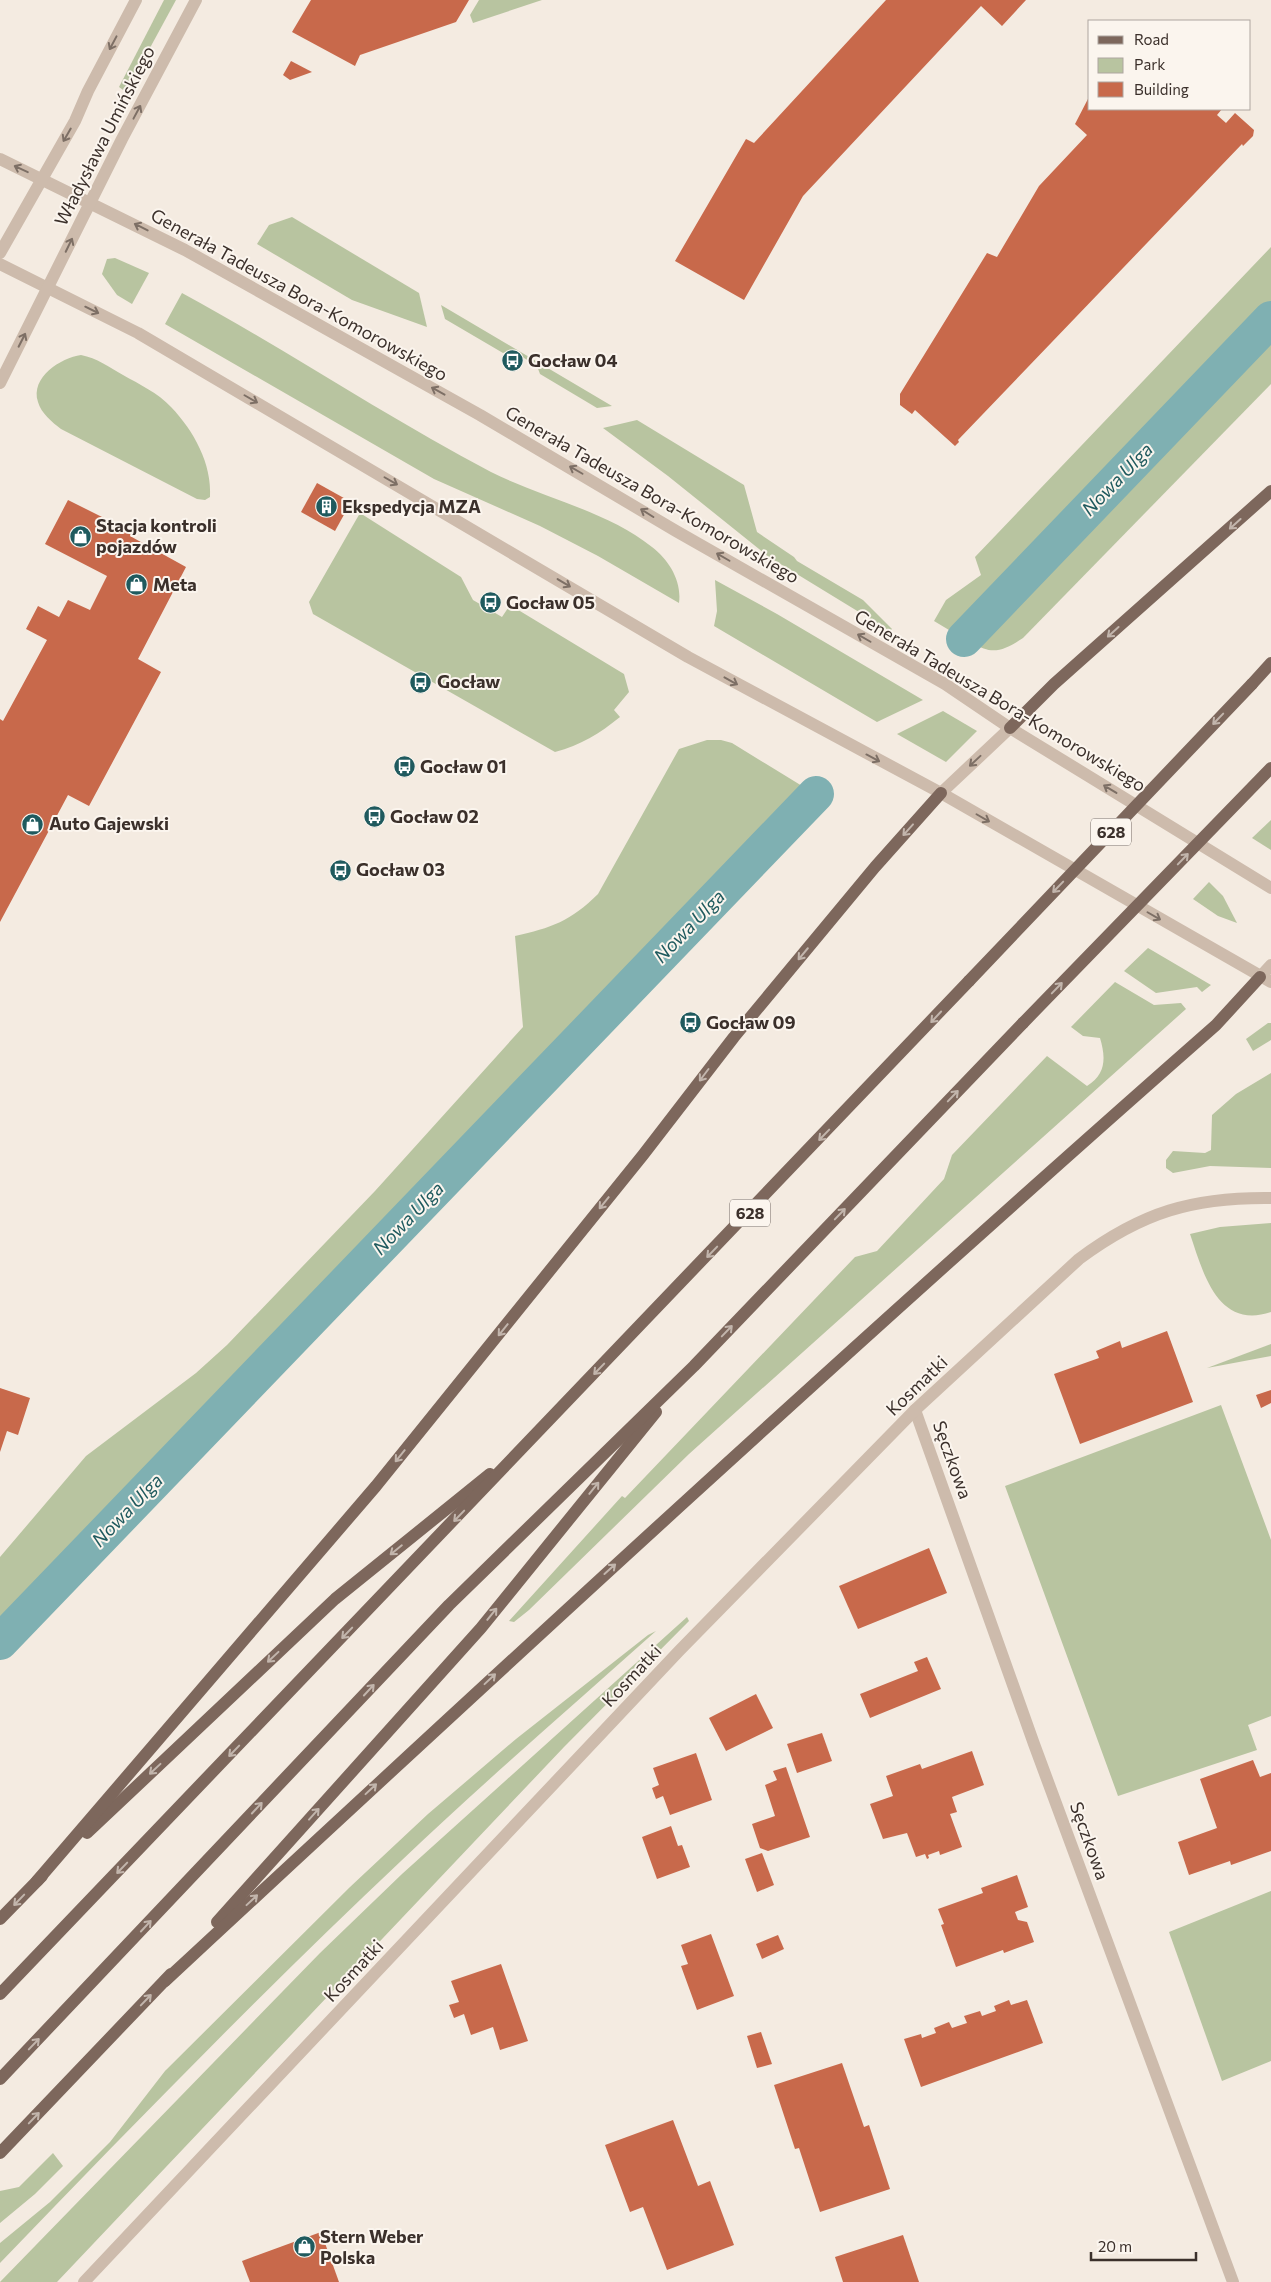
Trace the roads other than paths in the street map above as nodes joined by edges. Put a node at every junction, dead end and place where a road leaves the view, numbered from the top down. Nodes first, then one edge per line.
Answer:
1 (136, 0) edge
2 (196, 0) edge
3 (0, 159) edge
4 (42, 179) junction
5 (90, 201) junction
6 (0, 253) edge
7 (0, 264) edge
8 (48, 289) junction
9 (0, 383) edge
10 (1271, 491) edge
11 (1271, 664) edge
12 (1010, 728) junction
13 (1271, 768) edge
14 (940, 794) junction
15 (1271, 888) edge
16 (1271, 965) edge
17 (1265, 979) edge
18 (1271, 1198) edge
19 (694, 1366) junction
20 (916, 1410) junction
21 (529, 1443) junction
22 (37, 1881) junction
23 (0, 1919) edge
24 (165, 1981) junction
25 (0, 1994) edge
26 (0, 2079) edge
27 (0, 2153) edge
28 (84, 2282) edge
29 (1233, 2282) edge

1 -> 4 street, Władysława Umińskiego
5 -> 2 street, Władysława Umińskiego
4 -> 3 street, Generała Tadeusza Bora-Komorowskiego
4 - 5 street, Generała Tadeusza Bora-Komorowskiego
4 - 6 street, Władysława Umińskiego
8 -> 5 street, Władysława Umińskiego
12 -> 5 street, Generała Tadeusza Bora-Komorowskiego
7 - 8 street
9 -> 8 street, Władysława Umińskiego
8 -> 14 street
10 -> 12 main road
11 -> 21 main road, 628, bridge
12 -> 14 street
15 -> 12 street, Generała Tadeusza Bora-Komorowskiego
19 -> 13 main road, bridge
14 -> 17 street
14 -> 22 main road
16 - 17 street
24 -> 17 main road
18 - 20 street, Kosmatki
24 -> 19 main road
26 -> 19 main road
20 - 28 street, Kosmatki
20 - 29 street, Sęczkowa
21 -> 22 main road
21 -> 25 main road
22 -> 23 main road
27 -> 24 main road

